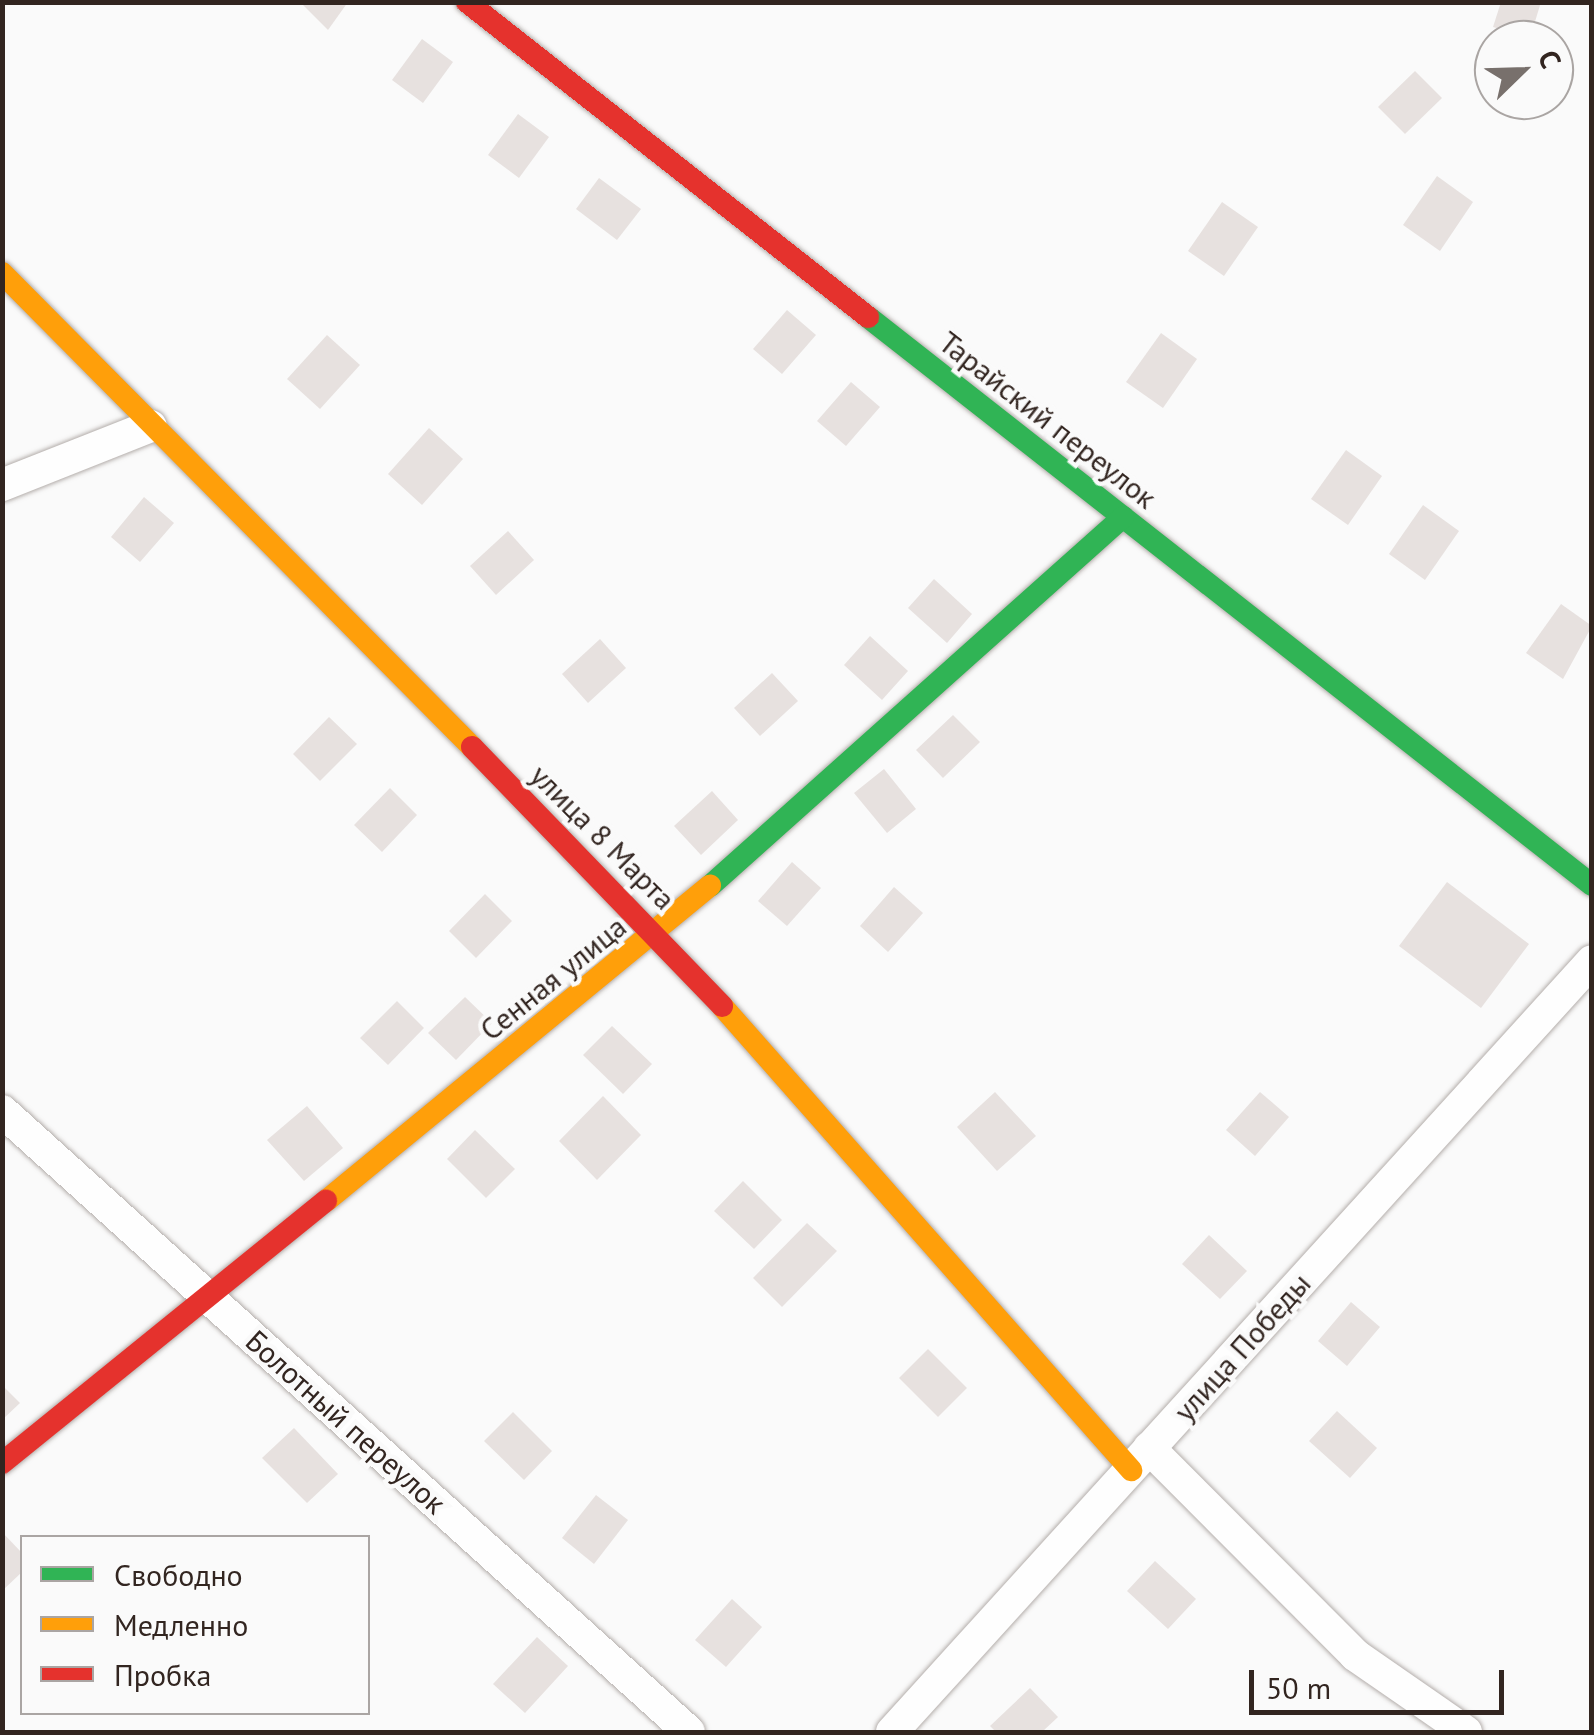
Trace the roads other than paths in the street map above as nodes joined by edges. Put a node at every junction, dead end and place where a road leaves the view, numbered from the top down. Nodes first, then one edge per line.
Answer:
1 (467, 2) edge
2 (2, 274) edge
3 (151, 426) junction
4 (2, 485) edge
5 (1123, 517) junction
6 (1592, 885) edge
7 (656, 933) junction
8 (1592, 961) edge
9 (2, 1111) edge
10 (208, 1298) junction
11 (1140, 1459) junction
12 (2, 1463) edge
13 (689, 1732) edge
14 (892, 1732) edge
15 (1466, 1732) edge

1 - 5 street, Тарайский переулок
2 - 3 street, улица 8 Марта
3 - 4 street
3 - 7 street, улица 8 Марта
5 - 6 street, Тарайский переулок
5 - 7 street, Сенная улица
7 - 10 street, Сенная улица
7 - 11 street, улица 8 Марта
8 - 11 street, улица Победы
9 - 10 street, Болотный переулок
10 - 12 street, Сенная улица
10 - 13 street, Болотный переулок
11 - 14 street, улица Победы
11 - 15 street

